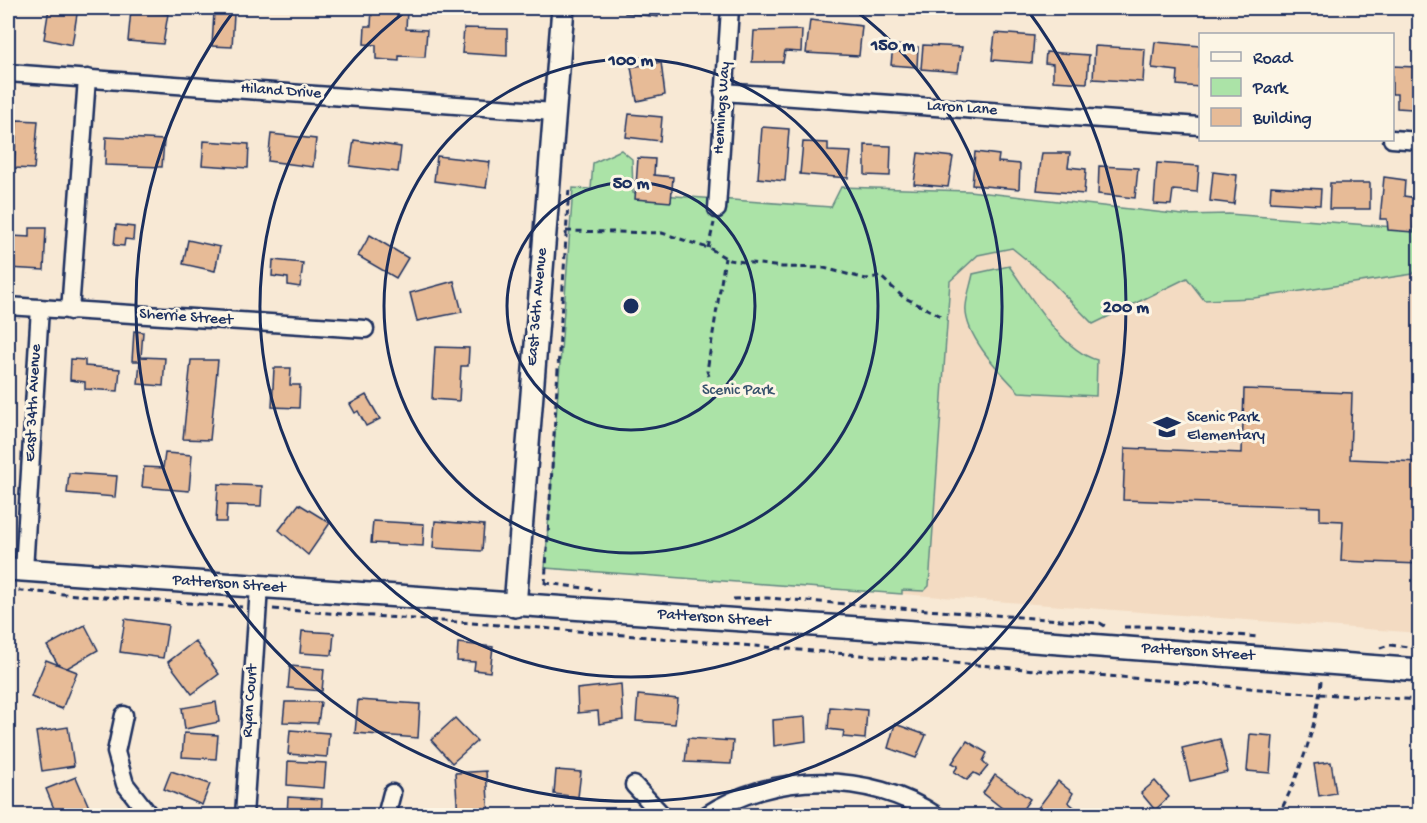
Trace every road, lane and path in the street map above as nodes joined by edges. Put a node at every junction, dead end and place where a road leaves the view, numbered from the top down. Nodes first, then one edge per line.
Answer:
1 (563, 8) edge
2 (730, 8) edge
3 (8, 73) edge
4 (87, 78) junction
5 (723, 92) junction
6 (554, 112) junction
7 (1199, 126) edge
8 (1394, 139) edge
9 (1419, 141) edge
10 (717, 209) joint
11 (566, 231) dead end
12 (708, 248) junction
13 (725, 258) junction
14 (8, 306) edge
15 (40, 308) junction
16 (70, 311) junction
17 (941, 316) dead end
18 (365, 329) dead end
19 (709, 376) dead end
20 (16, 570) edge
21 (545, 583) dead end
22 (259, 587) junction
23 (607, 590) dead end
24 (727, 599) dead end
25 (514, 606) junction
26 (542, 628) dead end
27 (1260, 638) dead end
28 (1419, 670) edge
29 (1320, 694) junction
30 (1419, 700) edge
31 (124, 715) dead end
32 (634, 785) dead end
33 (392, 793) dead end
34 (150, 816) edge
35 (244, 816) edge
36 (386, 816) edge
37 (663, 816) edge
38 (705, 816) edge
39 (937, 816) edge
40 (1278, 816) edge

1 - 6 street, East 36th Avenue
2 - 5 street, Hennings Way
3 - 4 street, Hiland Drive
4 - 6 street, Hiland Drive
4 - 16 street
5 - 7 street, Laron Lane
5 - 10 street, Hennings Way
6 - 25 street, East 36th Avenue
8 - 9 street
10 - 12 path
11 - 12 path
12 - 13 path
13 - 17 path
13 - 19 path
14 - 15 street, Sherrie Street
15 - 16 street, Sherrie Street
15 - 20 street, East 34th Avenue
16 - 18 street, Sherrie Street
20 - 22 street, Patterson Street
21 - 23 path
22 - 25 street, Patterson Street
22 - 35 street, Ryan Court
24 - 27 path
25 - 28 street, Patterson Street
26 - 29 path
29 - 30 path
29 - 40 path
31 - 34 street
32 - 37 street
33 - 36 street
38 - 39 street

